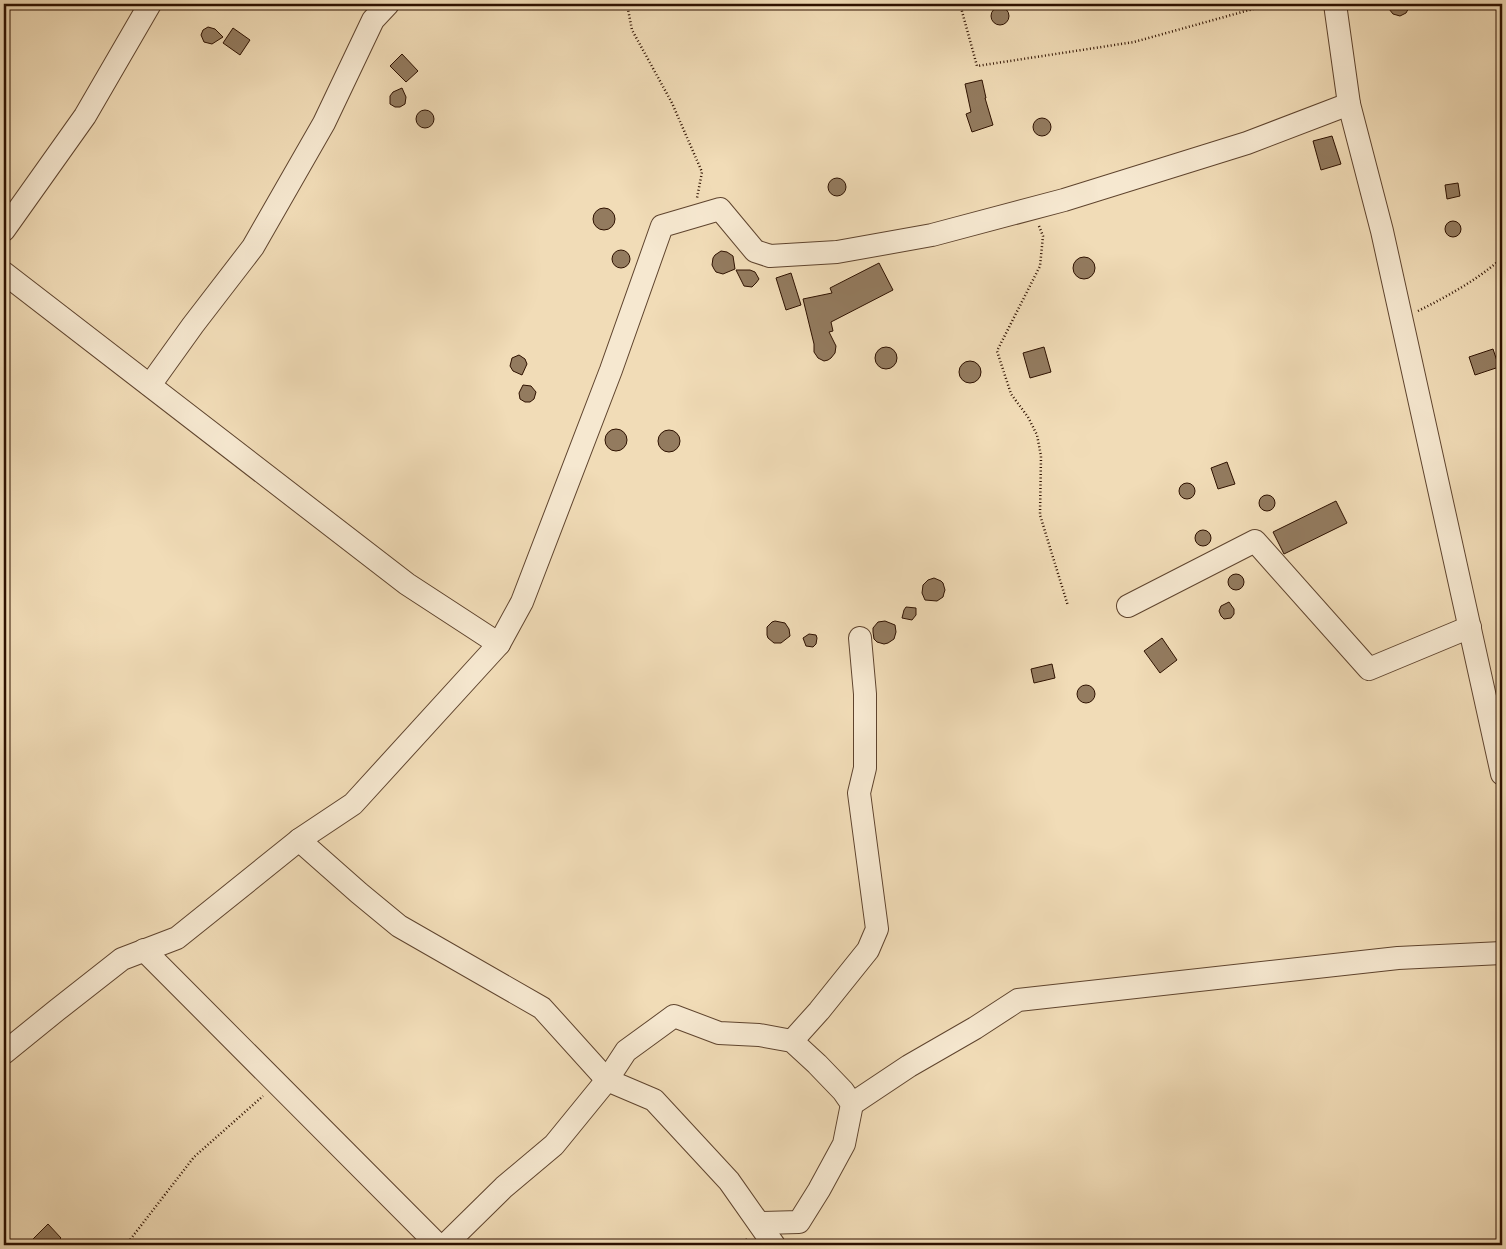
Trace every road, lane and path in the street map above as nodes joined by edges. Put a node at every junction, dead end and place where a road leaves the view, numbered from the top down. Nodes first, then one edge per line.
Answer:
1 (150, 4) edge
2 (388, 4) edge
3 (627, 4) edge
4 (960, 4) edge
5 (1271, 4) edge
6 (1335, 4) edge
7 (1349, 104) junction
8 (1032, 208) junction
9 (694, 217) junction
10 (4, 230) edge
11 (1502, 258) edge
12 (4, 273) edge
13 (1402, 320) junction
14 (150, 385) junction
15 (1068, 606) dead end
16 (1128, 606) dead end
17 (1470, 628) junction
18 (860, 638) dead end
19 (499, 644) junction
20 (1502, 774) edge
21 (299, 840) junction
22 (144, 950) junction
23 (1502, 952) edge
24 (792, 1041) junction
25 (4, 1053) edge
26 (606, 1080) junction
27 (277, 1083) junction
28 (852, 1104) junction
29 (759, 1223) junction
30 (126, 1245) edge
31 (438, 1245) edge
32 (445, 1245) edge
33 (774, 1245) edge

1 - 10 street
2 - 14 street
3 - 9 path
4 - 5 path
6 - 7 street
7 - 8 street
7 - 13 street
8 - 9 street
8 - 15 path
9 - 19 street
11 - 13 path
12 - 14 street
13 - 17 street
14 - 19 street
16 - 17 street
17 - 20 street
18 - 24 street
19 - 21 street
21 - 22 street
21 - 26 street
22 - 25 street
22 - 27 street
23 - 28 street
24 - 26 street
24 - 28 street
26 - 29 street
26 - 32 street
27 - 30 path
27 - 31 street
28 - 29 street
29 - 33 street

